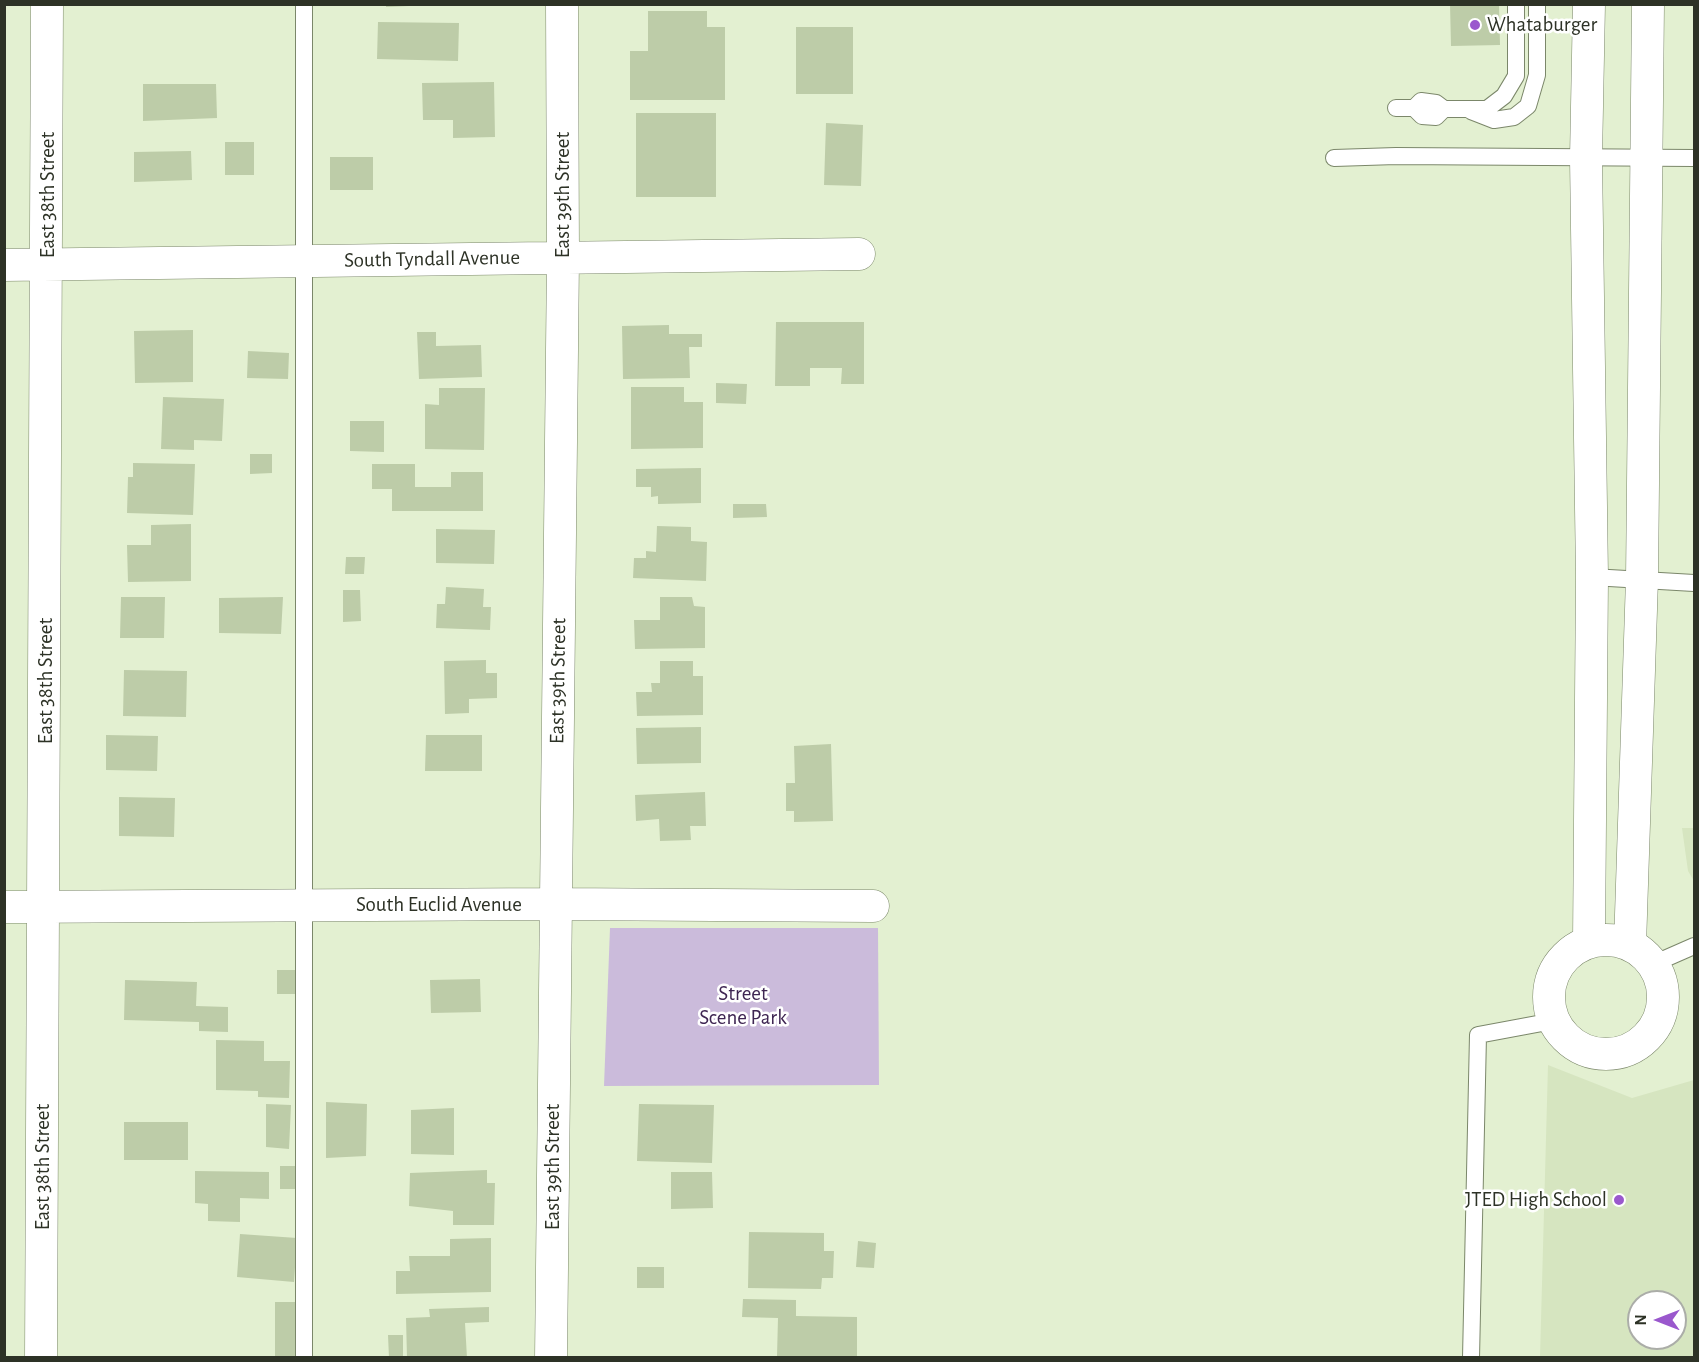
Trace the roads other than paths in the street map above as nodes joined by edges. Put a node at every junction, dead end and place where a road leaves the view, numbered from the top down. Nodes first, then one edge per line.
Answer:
1 (47, 4) edge
2 (304, 4) edge
3 (562, 4) edge
4 (1516, 4) edge
5 (1537, 4) edge
6 (1589, 4) edge
7 (1648, 4) edge
8 (1396, 108) dead end
9 (1468, 109) junction
10 (1646, 157) junction
11 (1334, 158) dead end
12 (1586, 158) junction
13 (1695, 158) edge
14 (859, 254) dead end
15 (563, 258) junction
16 (305, 261) junction
17 (48, 264) junction
18 (4, 265) edge
19 (1592, 577) junction
20 (1642, 579) junction
21 (1695, 583) edge
22 (555, 904) junction
23 (304, 906) junction
24 (873, 906) dead end
25 (4, 907) edge
26 (44, 907) junction
27 (1589, 942) junction
28 (1695, 946) edge
29 (1641, 955) junction
30 (1553, 1021) junction
31 (42, 1358) edge
32 (304, 1358) edge
33 (551, 1358) edge
34 (1471, 1358) edge

1 - 17 street, East 38th Street
2 - 16 lane
3 - 15 street, East 39th Street
4 - 9 lane
5 - 9 lane
6 - 12 street
7 - 10 street
8 - 9 lane
10 - 12 lane
10 - 13 lane
10 - 20 street
11 - 12 lane
12 - 19 street
14 - 15 street, South Tyndall Avenue
15 - 16 street, South Tyndall Avenue
15 - 22 street, East 39th Street
16 - 17 street, South Tyndall Avenue
16 - 23 lane
17 - 18 street, South Tyndall Avenue
17 - 26 street, East 38th Street
19 - 20 lane
19 - 27 street
20 - 21 lane
20 - 29 street
22 - 23 street, South Euclid Avenue
22 - 24 street, South Euclid Avenue
22 - 33 street, East 39th Street
23 - 26 street, South Euclid Avenue
23 - 32 lane
25 - 26 street, South Euclid Avenue
26 - 31 street, East 38th Street
27 - 29 street
27 - 30 street
28 - 29 lane
29 - 30 street
30 - 34 lane

